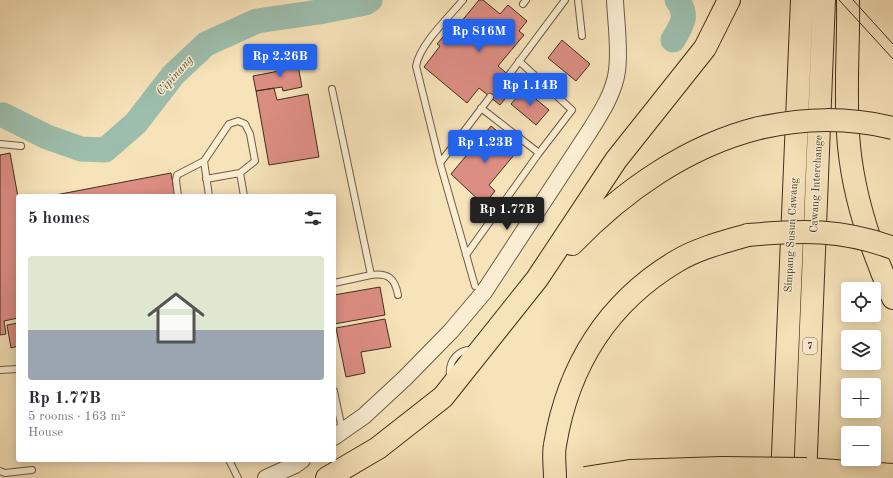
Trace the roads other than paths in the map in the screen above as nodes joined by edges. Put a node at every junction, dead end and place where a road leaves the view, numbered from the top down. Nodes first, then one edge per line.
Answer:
1 (463, 0) edge
2 (564, 0) edge
3 (578, 0) edge
4 (604, 0) edge
5 (615, 0) edge
6 (729, 0) edge
7 (802, 0) edge
8 (824, 0) edge
9 (848, 0) edge
10 (582, 36) dead end
11 (519, 61) junction
12 (509, 75) dead end
13 (332, 89) dead end
14 (607, 89) junction
15 (490, 97) dead end
16 (481, 108) junction
17 (893, 128) edge
18 (0, 144) edge
19 (20, 146) dead end
20 (539, 153) junction
21 (204, 161) junction
22 (440, 163) junction
23 (240, 173) junction
24 (206, 179) junction
25 (178, 194) edge
26 (209, 194) edge
27 (244, 194) edge
28 (893, 248) edge
29 (466, 255) junction
30 (371, 275) junction
31 (538, 279) junction
32 (336, 283) edge
33 (475, 286) junction
34 (398, 295) dead end
35 (893, 298) edge
36 (16, 369) edge
37 (0, 370) edge
38 (336, 412) edge
39 (338, 433) edge
40 (230, 462) edge
41 (299, 462) edge
42 (32, 470) dead end
43 (0, 471) edge
44 (893, 475) edge
45 (238, 478) edge
46 (266, 478) edge
47 (327, 478) edge
48 (555, 478) edge
49 (585, 478) edge
50 (782, 478) edge
51 (805, 478) edge

1 - 22 lane
2 - 11 lane
3 - 10 lane
4 - 14 street
5 - 14 street
6 - 31 highway
7 - 50 highway, Simpang Susun Cawang / 7
8 - 51 highway, Cawang Interchange / 7
9 - 35 highway
11 - 12 lane
11 - 20 lane
13 - 30 lane
14 - 33 street
14 - 39 street
15 - 16 lane
16 - 20 lane
16 - 22 lane
17 - 31 highway, bridge
18 - 19 lane
20 - 29 lane
21 - 23 lane
21 - 24 lane
21 - 25 lane
22 - 29 lane
23 - 24 lane
23 - 27 lane
24 - 26 lane
28 - 48 highway, bridge
29 - 33 lane
30 - 32 lane
30 - 34 lane
31 - 47 highway
33 - 39 street
36 - 37 lane
38 - 39 lane
40 - 45 lane
41 - 46 street
42 - 43 lane
44 - 49 highway, bridge

